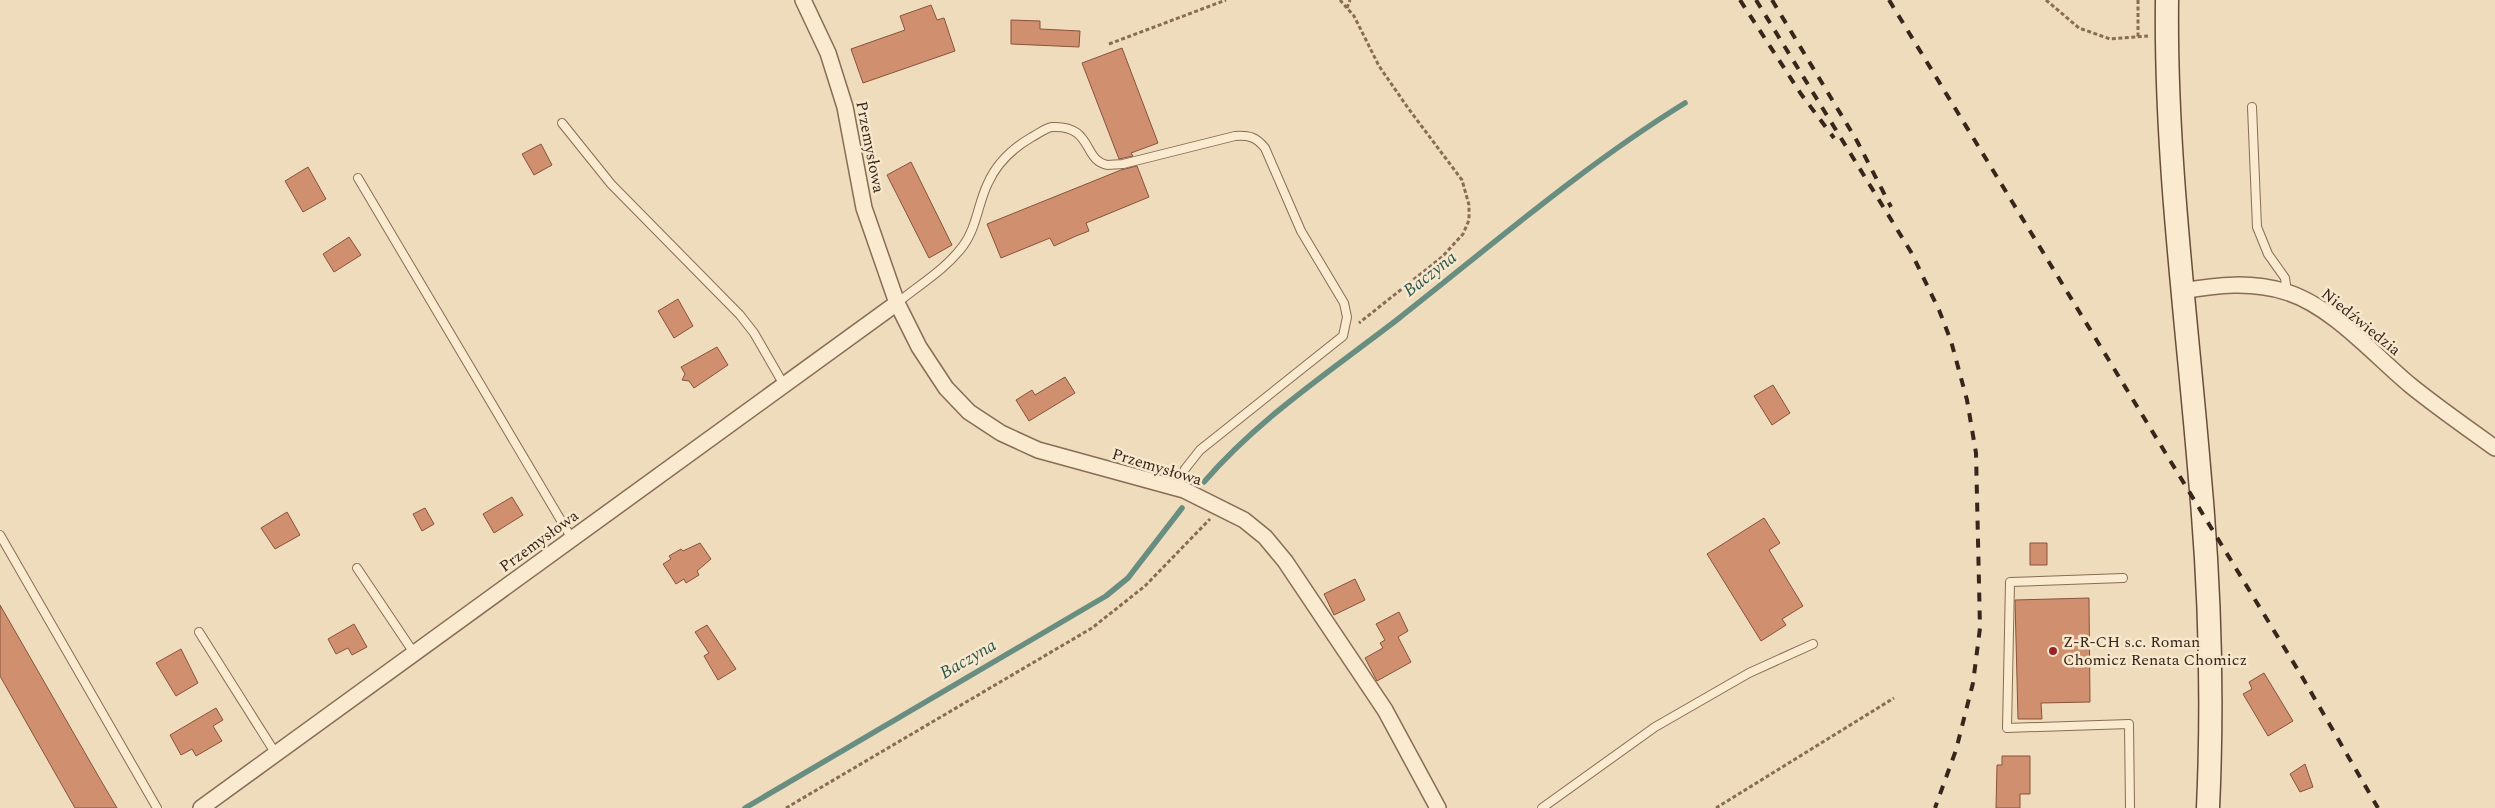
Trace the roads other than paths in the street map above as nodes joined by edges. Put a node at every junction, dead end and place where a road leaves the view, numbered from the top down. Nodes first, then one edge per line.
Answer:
1 (803, 0) edge
2 (2167, 0) edge
3 (2252, 107) dead end
4 (562, 123) dead end
5 (358, 178) dead end
6 (2182, 291) junction
7 (2287, 292) junction
8 (897, 303) junction
9 (784, 385) junction
10 (2495, 448) edge
11 (1177, 488) junction
12 (0, 535) edge
13 (572, 539) junction
14 (357, 568) dead end
15 (2124, 578) dead end
16 (199, 632) dead end
17 (1813, 644) dead end
18 (414, 653) junction
19 (276, 754) junction
20 (157, 808) edge
21 (201, 808) edge
22 (1438, 808) edge
23 (1542, 808) edge
24 (2130, 808) edge
25 (2208, 808) edge

1 - 8 street, Przemysłowa
2 - 6 main road
3 - 7 lane
4 - 9 lane
5 - 13 lane
6 - 7 street, Niedźwiedzia
6 - 25 main road
7 - 10 street, Niedźwiedzia
8 - 9 street, Przemysłowa
8 - 11 street, Przemysłowa
8 - 11 lane
9 - 13 street, Przemysłowa
11 - 22 street, Przemysłowa
12 - 20 lane
13 - 18 street, Przemysłowa
14 - 18 lane
15 - 24 lane
16 - 19 lane
17 - 23 lane
18 - 19 street, Przemysłowa
19 - 21 street, Przemysłowa

